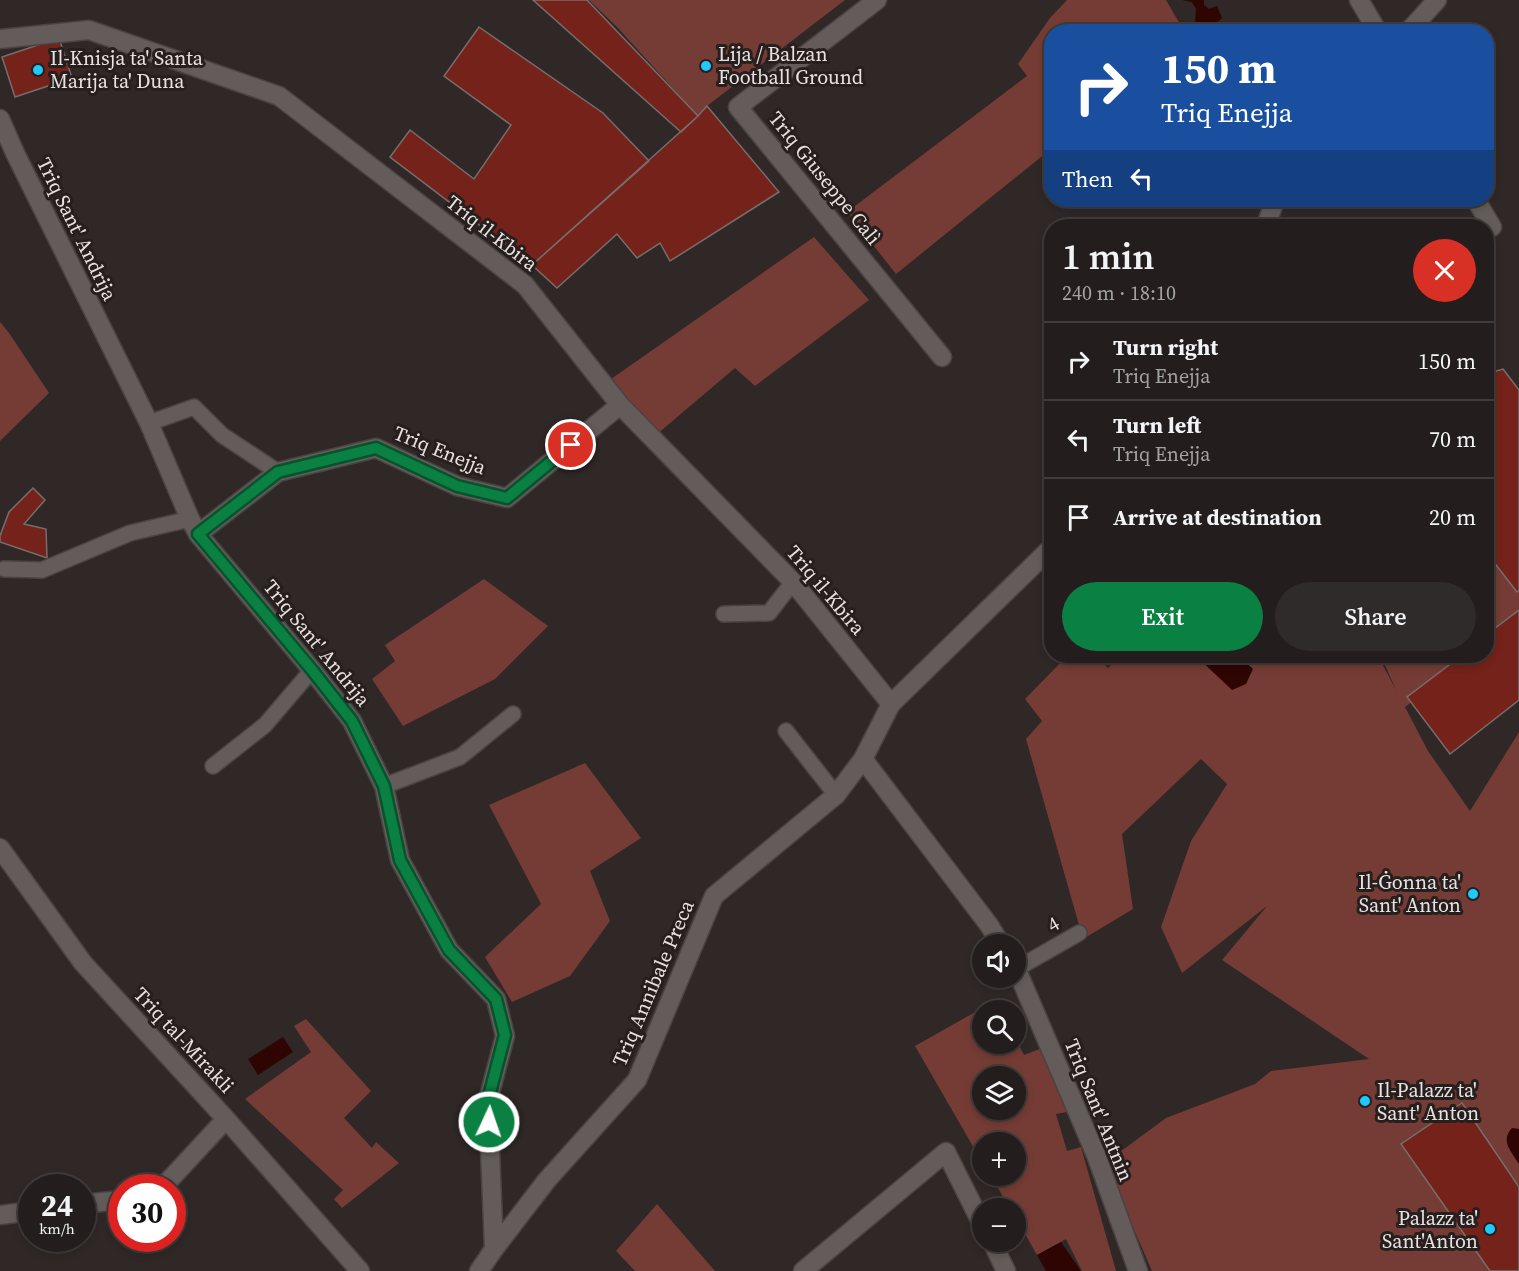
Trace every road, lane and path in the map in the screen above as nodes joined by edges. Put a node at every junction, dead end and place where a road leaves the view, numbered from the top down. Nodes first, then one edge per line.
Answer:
1 (877, 0) edge
2 (1359, 0) edge
3 (1437, 0) edge
4 (1373, 24) edge
5 (1415, 24) edge
6 (0, 39) edge
7 (0, 119) edge
8 (942, 357) dead end
9 (620, 405) junction
10 (149, 423) junction
11 (278, 472) junction
12 (194, 526) junction
13 (1044, 555) edge
14 (1, 567) edge
15 (793, 582) junction
16 (724, 614) dead end
17 (312, 670) junction
18 (891, 704) junction
19 (513, 714) dead end
20 (786, 731) dead end
21 (863, 759) junction
22 (213, 766) dead end
23 (384, 786) junction
24 (836, 795) junction
25 (0, 848) edge
26 (1079, 933) dead end
27 (994, 934) edge
28 (1026, 963) edge
29 (1024, 988) edge
30 (226, 1119) junction
31 (175, 1174) edge
32 (972, 1205) edge
33 (18, 1213) edge
34 (0, 1215) edge
35 (494, 1249) junction
36 (997, 1252) edge
37 (345, 1263) edge
38 (360, 1271) edge
39 (479, 1271) edge
40 (803, 1271) edge
41 (1006, 1271) edge
42 (1138, 1271) edge

1 - 8 street, Triq Giuseppe Calì
2 - 4 street
3 - 5 street
6 - 9 street, Triq il-Kbira
7 - 10 street, Triq Sant' Andrija
9 - 11 street, Triq Enejja
9 - 15 street, Triq il-Kbira
10 - 11 lane
10 - 12 street, Triq Sant' Andrija
11 - 12 street, Triq Enejja
12 - 14 lane
12 - 17 street, Triq Sant' Andrija
13 - 18 street
15 - 16 lane
15 - 18 street, Triq il-Kbira
17 - 22 lane
17 - 23 street, Triq Sant' Andrija
18 - 21 street
19 - 23 lane
20 - 24 lane
21 - 24 street, Triq Annibale Preca
21 - 27 street
23 - 35 street, Triq Sant' Andrija
24 - 35 street, Triq Annibale Preca
25 - 30 street, Triq tal-Mirakli
26 - 28 lane, 4
29 - 42 street, Triq Sant' Antnin
30 - 31 street
30 - 37 street, Triq tal-Mirakli
32 - 40 street
33 - 34 street
35 - 39 street, Triq Annibale Preca
36 - 41 street
37 - 38 street, Triq tal-Mirakli

